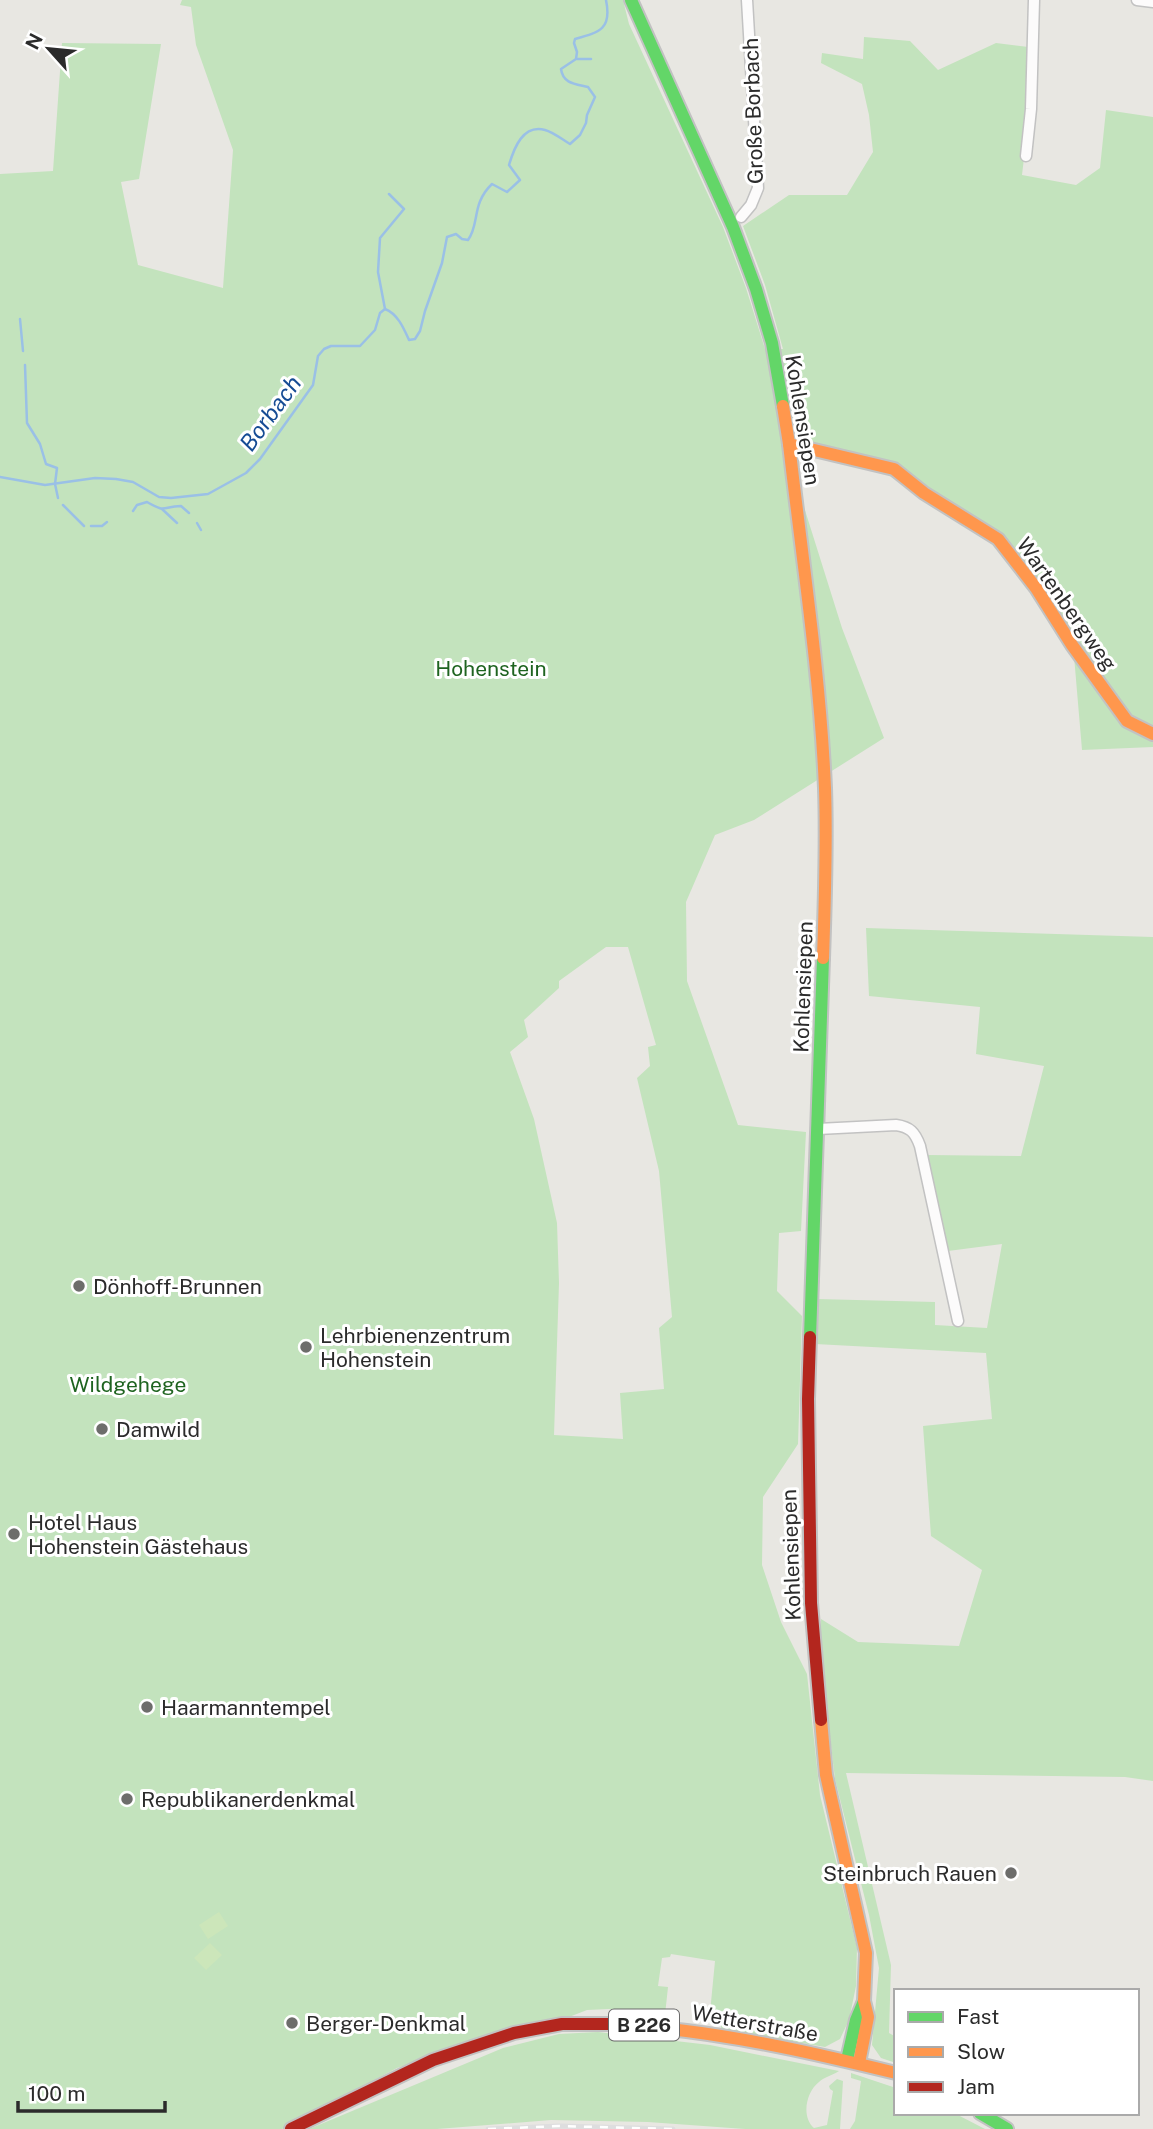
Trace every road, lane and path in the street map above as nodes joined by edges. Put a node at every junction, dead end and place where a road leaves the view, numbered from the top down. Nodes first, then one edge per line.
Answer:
1 (631, 0) edge
2 (747, 0) edge
3 (1034, 0) edge
4 (1137, 0) edge
5 (1153, 2) edge
6 (1026, 156) dead end
7 (741, 217) dead end
8 (789, 444) junction
9 (1153, 734) edge
10 (818, 1129) junction
11 (958, 1321) dead end
12 (853, 2061) junction
13 (894, 2072) edge
14 (983, 2115) edge
15 (291, 2129) edge
16 (1007, 2129) edge

1 - 8 street, Kohlensiepen
2 - 7 street, Große Borbach
3 - 6 street
4 - 5 street
8 - 9 street, Wartenbergweg
8 - 10 street, Kohlensiepen
10 - 11 street
10 - 12 street, Kohlensiepen
12 - 13 street, Wetterstraße / B 226
12 - 15 street, Wetterstraße / B 226
14 - 16 street

